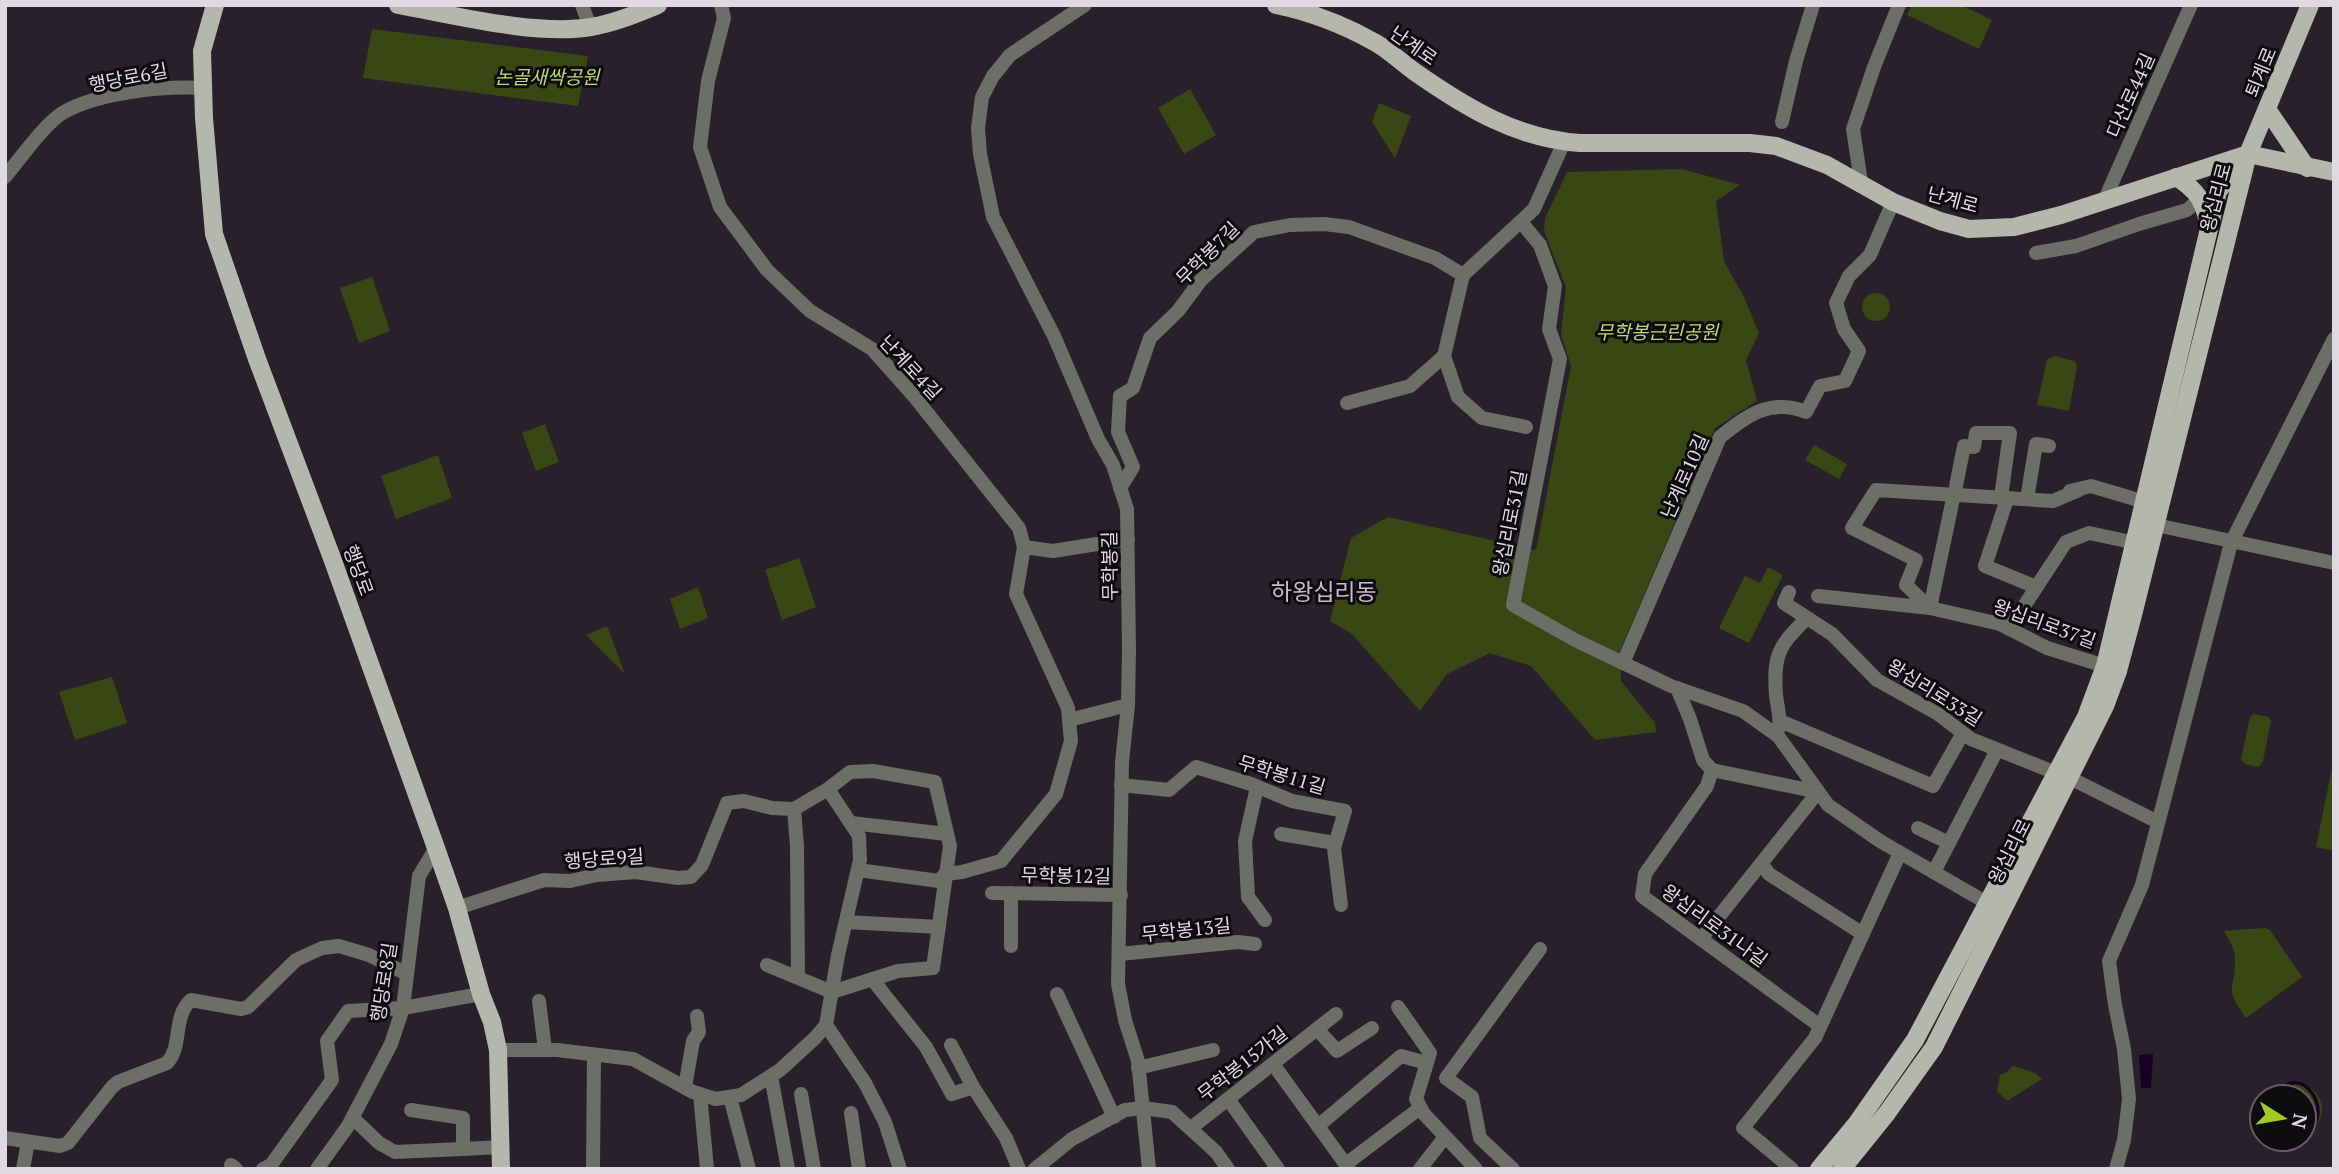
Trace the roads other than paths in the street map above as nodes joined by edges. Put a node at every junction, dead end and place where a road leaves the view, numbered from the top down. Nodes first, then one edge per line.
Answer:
1 (215, 5) edge
2 (398, 5) edge
3 (582, 5) edge
4 (658, 5) edge
5 (721, 5) edge
6 (1067, 5) edge
7 (1084, 5) edge
8 (1276, 5) edge
9 (1899, 5) edge
10 (2191, 5) edge
11 (2310, 5) edge
12 (1810, 6) edge
13 (1056, 24) junction
14 (590, 27) junction
15 (203, 88) junction
16 (2267, 109) junction
17 (1782, 122) dead end
18 (1564, 142) junction
19 (2248, 154) junction
20 (2307, 168) junction
21 (2334, 172) edge
22 (5, 177) edge
23 (2176, 177) junction
24 (1861, 182) junction
25 (2200, 199) junction
26 (2104, 201) junction
27 (1893, 202) junction
28 (1521, 222) junction
29 (2209, 225) junction
30 (2036, 253) dead end
31 (1463, 275) junction
32 (2334, 339) edge
33 (1444, 356) junction
34 (1347, 403) dead end
35 (1526, 427) dead end
36 (2049, 446) dead end
37 (1926, 483) dead end
38 (1121, 488) junction
39 (1955, 490) junction
40 (2078, 490) junction
41 (2028, 493) junction
42 (2004, 495) junction
43 (2145, 502) junction
44 (2156, 525) junction
45 (1128, 539) junction
46 (2136, 543) junction
47 (2231, 543) junction
48 (1024, 547) junction
49 (2334, 563) edge
50 (2036, 587) junction
51 (1790, 592) dead end
52 (1818, 596) dead end
53 (1930, 608) junction
54 (1807, 618) junction
55 (2009, 629) junction
56 (1623, 663) junction
57 (2105, 666) junction
58 (1676, 688) junction
59 (1128, 705) junction
60 (1069, 720) junction
61 (1779, 728) junction
62 (1963, 733) junction
63 (1997, 750) junction
64 (1712, 770) junction
65 (2063, 776) junction
66 (1121, 785) junction
67 (1257, 786) junction
68 (828, 789) junction
69 (1818, 792) junction
70 (794, 809) junction
71 (2158, 822) junction
72 (851, 823) junction
73 (1919, 828) dead end
74 (947, 834) junction
75 (1281, 834) dead end
76 (1335, 843) junction
77 (1949, 843) junction
78 (436, 848) junction
79 (1900, 853) junction
80 (1762, 864) junction
81 (858, 870) junction
82 (1934, 872) junction
83 (945, 874) junction
84 (992, 893) dead end
85 (1011, 893) junction
86 (1121, 895) junction
87 (1998, 895) junction
88 (1341, 905) dead end
89 (457, 908) junction
90 (1265, 920) dead end
91 (846, 922) junction
92 (939, 927) junction
93 (1863, 934) junction
94 (1701, 939) junction
95 (1255, 944) dead end
96 (1011, 946) dead end
97 (1540, 948) dead end
98 (1120, 954) junction
99 (767, 965) dead end
100 (407, 974) junction
101 (798, 977) junction
102 (872, 979) junction
103 (832, 992) junction
104 (481, 994) junction
105 (1057, 994) dead end
106 (539, 1001) dead end
107 (1398, 1007) dead end
108 (402, 1008) junction
109 (1336, 1014) dead end
110 (697, 1016) dead end
111 (826, 1025) junction
112 (1820, 1026) junction
113 (1317, 1028) junction
114 (1372, 1028) dead end
115 (951, 1045) dead end
116 (498, 1049) junction
117 (545, 1049) junction
118 (1213, 1050) dead end
119 (594, 1055) junction
120 (1427, 1063) junction
121 (1272, 1064) junction
122 (1138, 1068) junction
123 (771, 1076) junction
124 (685, 1087) junction
125 (973, 1087) junction
126 (700, 1094) junction
127 (801, 1094) dead end
128 (1877, 1094) junction
129 (730, 1097) junction
130 (1228, 1099) junction
131 (1893, 1105) junction
132 (1143, 1108) junction
133 (1420, 1108) junction
134 (411, 1110) dead end
135 (851, 1113) dead end
136 (1114, 1117) junction
137 (353, 1118) junction
138 (1318, 1126) junction
139 (1191, 1128) junction
140 (1871, 1134) junction
141 (5, 1138) edge
142 (1445, 1138) junction
143 (28, 1142) junction
144 (501, 1147) junction
145 (463, 1149) junction
146 (1347, 1166) edge
147 (1473, 1168) edge
148 (23, 1169) edge
149 (263, 1169) edge
150 (317, 1169) edge
151 (501, 1169) edge
152 (593, 1169) edge
153 (707, 1169) edge
154 (749, 1169) edge
155 (788, 1169) edge
156 (814, 1169) edge
157 (859, 1169) edge
158 (900, 1169) edge
159 (1019, 1169) edge
160 (1035, 1169) edge
161 (1149, 1169) edge
162 (1228, 1169) edge
163 (1278, 1169) edge
164 (1420, 1169) edge
165 (1513, 1169) edge
166 (1792, 1169) edge
167 (1819, 1169) edge
168 (1842, 1169) edge
169 (1862, 1169) edge
170 (2116, 1169) edge

1 - 15 main road, 행당로
2 - 14 main road
3 - 14 street
4 - 14 main road
5 - 48 street, 난계로4길
6 - 13 street, 무학봉길
7 - 13 street, 무학봉길
8 - 18 main road, 난계로
9 - 24 street
10 - 26 street, 다산로44길
11 - 16 main road, 퇴계로
12 - 17 street
13 - 38 street, 무학봉길
15 - 22 street, 행당로6길
15 - 78 main road, 행당로
16 - 19 main road, 퇴계로
16 - 20 main road
18 - 24 main road, 난계로
18 - 28 street
19 - 20 main road
19 - 23 main road, 난계로
19 - 29 main road, 왕십리로
19 - 44 main road, 왕십리로
20 - 21 main road
23 - 25 main road
23 - 26 main road, 난계로
24 - 27 main road, 난계로
25 - 29 main road
25 - 30 street, 왕십리로
26 - 27 main road, 난계로
27 - 56 street, 난계로10길
28 - 31 street
28 - 56 street, 왕십리로31길
29 - 43 main road, 왕십리로
31 - 33 street
31 - 38 street, 무학봉7길
32 - 47 street
33 - 34 street
33 - 35 street
36 - 41 street
37 - 39 street
38 - 45 street, 무학봉길
39 - 42 street
39 - 42 street
39 - 53 street
39 - 53 street
40 - 41 street
40 - 42 street
40 - 43 street
41 - 42 street
42 - 50 street
43 - 46 main road, 왕십리로
44 - 47 street
44 - 65 main road, 왕십리로
45 - 48 street
45 - 59 street, 무학봉길
46 - 50 street
46 - 57 main road, 왕십리로
47 - 49 street
47 - 71 street
48 - 60 street
50 - 55 street
51 - 54 street, 왕십리로33길
52 - 53 street, 왕십리로37길
53 - 55 street, 왕십리로37길
54 - 61 street
54 - 62 street, 왕십리로33길
55 - 57 street, 왕십리로37길
56 - 58 street, 왕십리로31길
57 - 65 main road, 왕십리로
58 - 61 street, 왕십리로31길
58 - 64 street
59 - 60 street
59 - 66 street, 무학봉길
60 - 83 street
61 - 62 street
61 - 69 street, 왕십리로31길
62 - 63 street, 왕십리로33길
63 - 65 street, 왕십리로33길
63 - 77 street
64 - 69 street
64 - 94 street, 왕십리로31나길
65 - 71 street, 왕십리로33길
65 - 87 main road, 왕십리로
66 - 67 street, 무학봉11길
66 - 86 street, 무학봉길
67 - 76 street, 무학봉11길
67 - 90 street
68 - 70 street
68 - 72 street
68 - 74 street
69 - 79 street, 왕십리로31길
69 - 80 street
70 - 89 street, 행당로9길
70 - 101 street
71 - 170 street
72 - 74 street
72 - 81 street
73 - 77 street
74 - 83 street
75 - 76 street
76 - 88 street, 무학봉11길
77 - 82 street
78 - 89 main road, 행당로
78 - 100 street, 행당로8길
79 - 82 street, 왕십리로31길
79 - 93 street
80 - 93 street
80 - 94 street
81 - 83 street
81 - 91 street
82 - 87 street, 왕십리로31길
83 - 92 street
84 - 85 street, 무학봉12길
85 - 86 street, 무학봉12길
85 - 96 street, 무학봉12길
86 - 98 street, 무학봉길
87 - 128 main road, 왕십리로
87 - 131 main road, 왕십리로
89 - 104 main road, 행당로
91 - 92 street
91 - 103 street
92 - 102 street
93 - 112 street
94 - 112 street, 왕십리로31나길
95 - 98 street, 무학봉13길
97 - 165 street
98 - 122 street, 무학봉길
99 - 101 street
100 - 108 street, 행당로8길
100 - 143 street
101 - 103 street
102 - 103 street
102 - 125 street
103 - 111 street
104 - 108 street
104 - 116 main road, 행당로
105 - 136 street
106 - 117 street
107 - 120 street
108 - 137 street, 행당로8길
108 - 149 street
109 - 113 street, 무학봉15가길
110 - 124 street
111 - 123 street
111 - 158 street
112 - 166 street
113 - 114 street, 무학봉15가길
113 - 121 street, 무학봉15가길
115 - 125 street
116 - 117 street
116 - 144 main road, 행당로
117 - 119 street
118 - 122 street
119 - 124 street
119 - 152 street
120 - 133 street
120 - 138 street
121 - 130 street, 무학봉15가길
121 - 138 street
122 - 132 street, 무학봉길
123 - 129 street
123 - 155 street
124 - 126 street
125 - 159 street
126 - 129 street
126 - 153 street
127 - 156 street
128 - 131 main road
128 - 167 main road, 왕십리로
129 - 154 street
130 - 139 street, 무학봉15가길
130 - 163 street
131 - 140 main road, 왕십리로
132 - 136 street
132 - 139 street, 무학봉15가길
132 - 161 street, 무학봉길
133 - 142 street
133 - 146 street
134 - 145 street
135 - 157 street
136 - 160 street
137 - 145 street
137 - 150 street, 행당로8길
138 - 146 street
139 - 162 street, 무학봉15가길
140 - 168 main road, 왕십리로
140 - 169 main road
141 - 143 street
142 - 147 street
142 - 164 street
143 - 148 street
144 - 145 street
144 - 151 main road, 행당로

